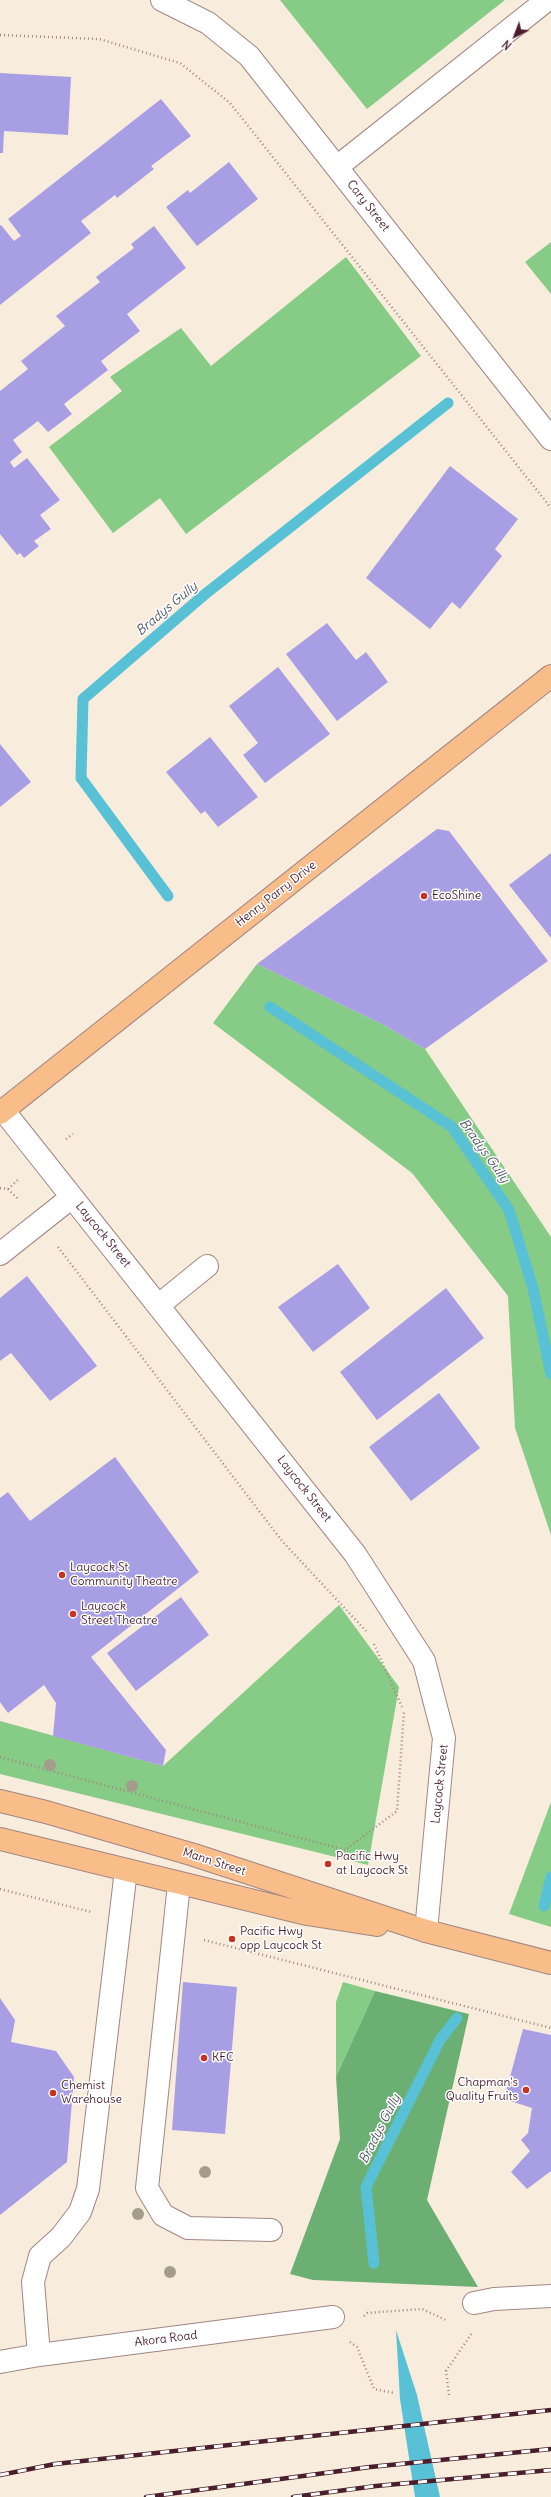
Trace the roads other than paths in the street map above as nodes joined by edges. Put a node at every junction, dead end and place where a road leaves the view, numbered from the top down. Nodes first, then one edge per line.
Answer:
1 (162, 0) edge
2 (547, 0) edge
3 (337, 167) junction
4 (551, 439) edge
5 (551, 676) edge
6 (2, 1112) edge
7 (72, 1197) junction
8 (0, 1254) edge
9 (207, 1266) dead end
10 (159, 1306) junction
11 (0, 1801) edge
12 (0, 1838) edge
13 (126, 1870) junction
14 (179, 1884) junction
15 (426, 1931) junction
16 (551, 1963) edge
17 (271, 2230) dead end
18 (551, 2296) edge
19 (484, 2301) road end
20 (325, 2318) road end
21 (39, 2354) junction
22 (0, 2362) edge

1 - 3 street, Cary Street
2 - 3 street
3 - 4 street, Cary Street
5 - 6 main road, Henry Parry Drive
6 - 7 street, Laycock Street
7 - 8 street
7 - 10 street, Laycock Street
9 - 10 street
10 - 15 street, Laycock Street
11 - 15 main road, Mann Street
12 - 13 main road, Mann Street
13 - 14 main road, Mann Street
13 - 21 street
14 - 15 main road, Mann Street
14 - 17 street
15 - 16 main road, Mann Street
18 - 19 street
20 - 21 street, Akora Road
21 - 22 street, Akora Road

